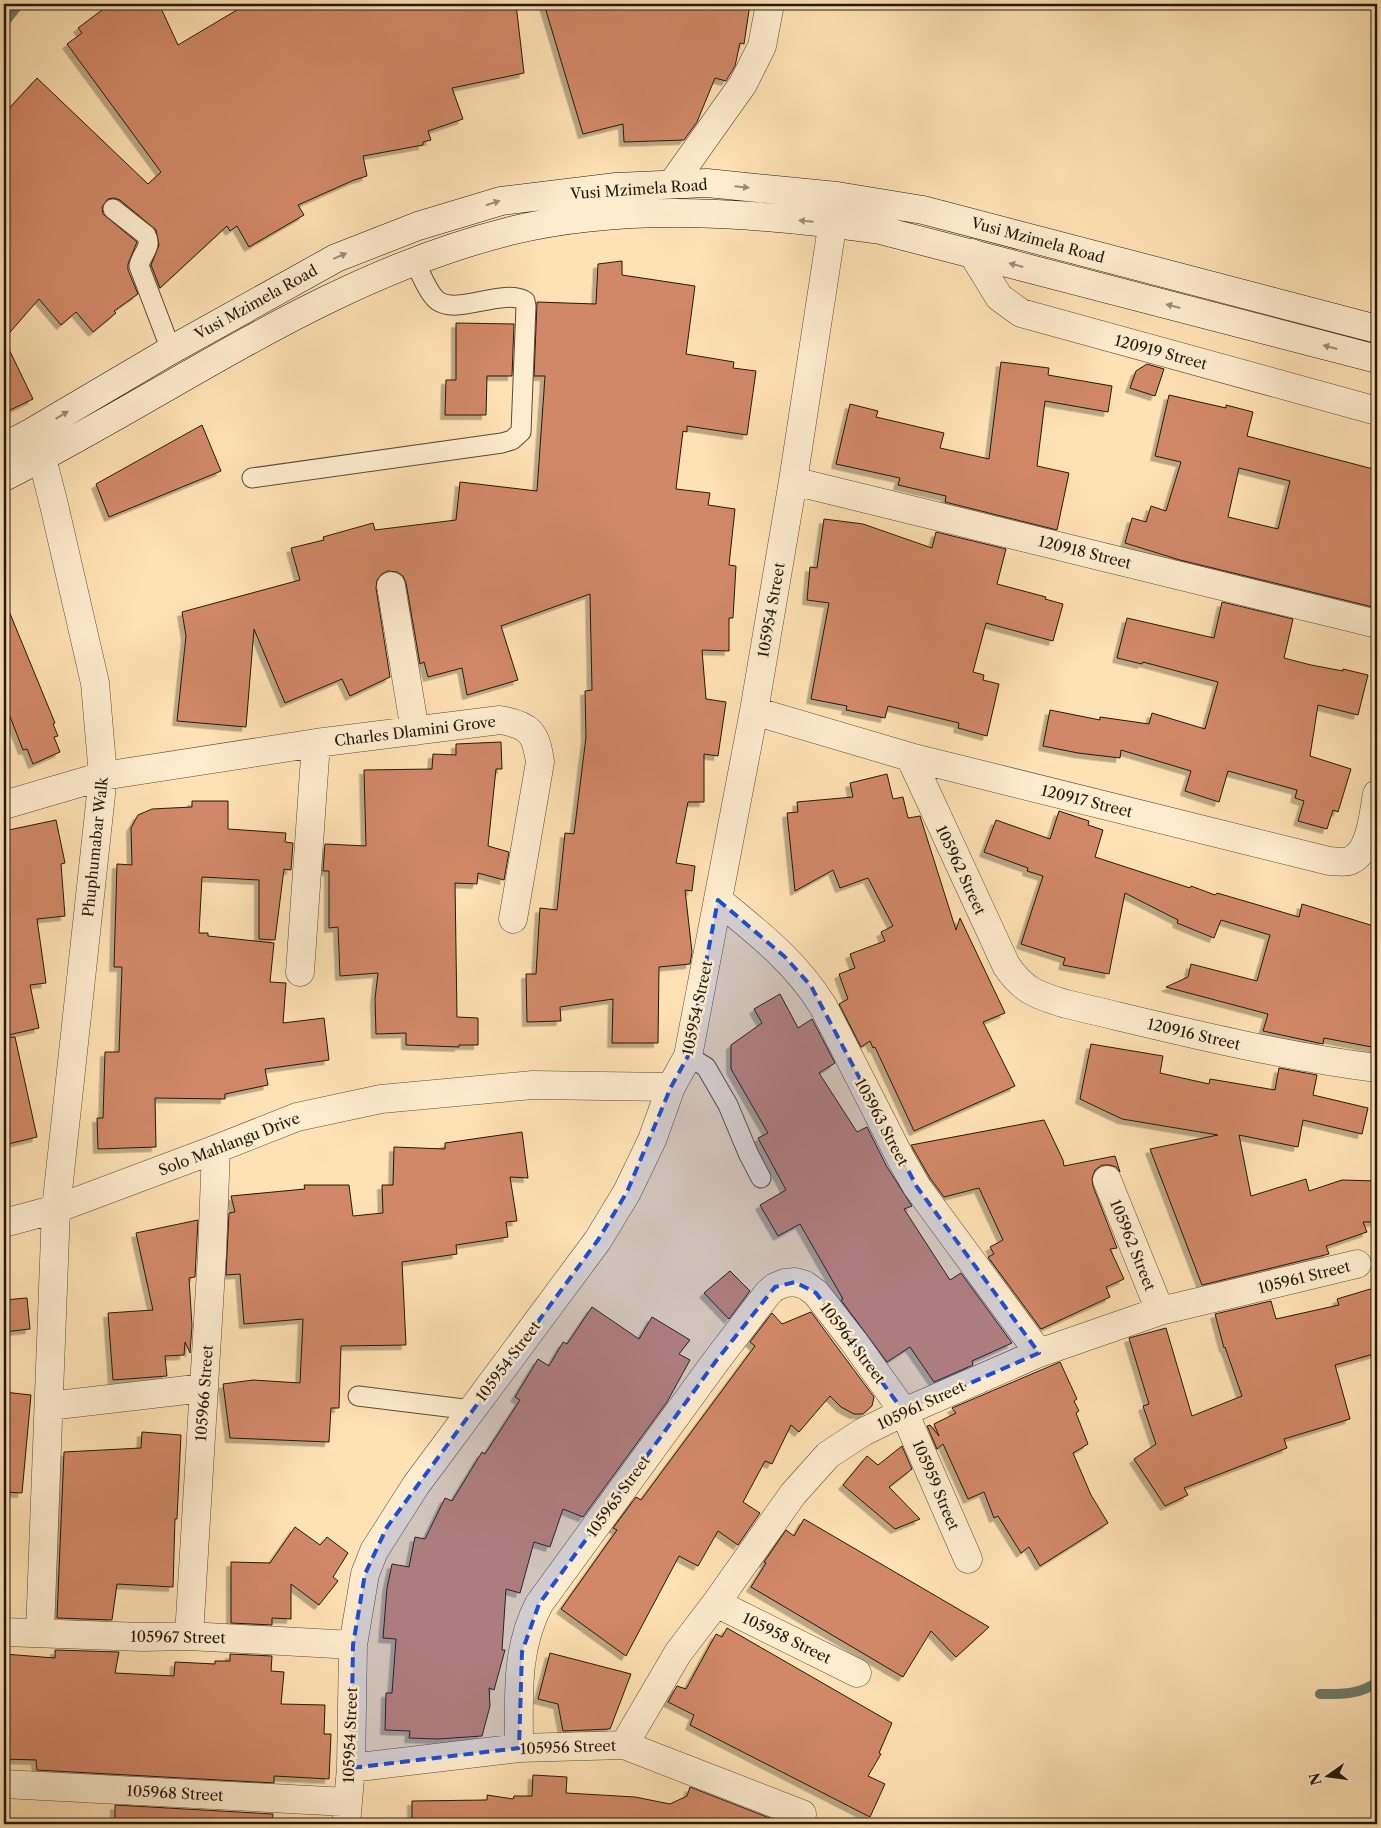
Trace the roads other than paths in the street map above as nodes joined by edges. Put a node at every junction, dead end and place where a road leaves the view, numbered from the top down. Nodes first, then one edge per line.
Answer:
1 (770, 4) edge
2 (672, 184) junction
3 (837, 196) junction
4 (113, 209) dead end
5 (833, 224) junction
6 (397, 234) junction
7 (972, 253) junction
8 (415, 262) junction
9 (1377, 329) edge
10 (171, 350) junction
11 (1377, 359) edge
12 (1377, 411) edge
13 (32, 432) junction
14 (4, 447) edge
15 (42, 458) junction
16 (4, 477) edge
17 (252, 478) dead end
18 (793, 481) junction
19 (391, 586) dead end
20 (1377, 624) edge
21 (754, 711) junction
22 (415, 731) junction
23 (316, 742) junction
24 (910, 756) junction
25 (103, 776) junction
26 (1377, 794) edge
27 (4, 806) edge
28 (718, 900) junction
29 (513, 919) dead end
30 (300, 972) dead end
31 (1016, 981) joint
32 (688, 1056) junction
33 (1377, 1068) edge
34 (671, 1087) junction
35 (216, 1149) junction
36 (761, 1178) dead end
37 (1107, 1180) dead end
38 (56, 1209) junction
39 (4, 1223) edge
40 (1357, 1264) dead end
41 (795, 1282) joint
42 (1160, 1311) junction
43 (1039, 1353) junction
44 (204, 1388) junction
45 (358, 1396) dead end
46 (49, 1406) junction
47 (472, 1410) junction
48 (904, 1412) junction
49 (968, 1558) dead end
50 (716, 1603) junction
51 (4, 1632) edge
52 (40, 1632) junction
53 (189, 1636) junction
54 (353, 1645) junction
55 (857, 1673) dead end
56 (624, 1745) junction
57 (519, 1748) junction
58 (351, 1768) junction
59 (4, 1784) edge
60 (347, 1813) edge
61 (802, 1814) dead end

1 - 2 street
2 -> 3 street, Vusi Mzimela Road
6 -> 2 street, Vusi Mzimela Road
3 - 5 street, 105954 Street
3 - 9 street, Vusi Mzimela Road
4 - 10 lane
5 - 7 street, Vusi Mzimela Road
5 -> 8 street, Vusi Mzimela Road
5 - 18 street, 105954 Street
6 - 8 street
10 -> 6 street, Vusi Mzimela Road
11 -> 7 street, Vusi Mzimela Road
7 - 12 street, 120919 Street
8 - 15 street, Vusi Mzimela Road
8 - 17 lane
13 -> 10 street, Vusi Mzimela Road
13 - 14 street, Vusi Mzimela Road
13 - 15 street, Phuphumabar Walk
15 - 16 street, Vusi Mzimela Road
15 - 25 street, Phuphumabar Walk
18 - 20 street, 120918 Street
18 - 21 street, 105954 Street
19 - 22 street
21 - 24 street, 120917 Street
21 - 28 street, 105954 Street
22 - 23 street, Charles Dlamini Grove
22 - 29 street, Charles Dlamini Grove
23 - 25 street, Charles Dlamini Grove
23 - 30 street, Charles Dlamini Grove
24 - 26 street, 120917 Street
24 - 31 street, 105962 Street
25 - 27 street, Charles Dlamini Grove
25 - 38 street, Phuphumabar Walk
28 - 32 street, 105954 Street
28 - 43 street, 105963 Street
31 - 33 street, 120916 Street
32 - 34 street, 105954 Street
32 - 36 lane
34 - 35 street, Solo Mahlangu Drive
34 - 47 street, 105954 Street
35 - 38 street, Solo Mahlangu Drive
35 - 44 street, 105966 Street
37 - 42 street, 105962 Street
38 - 39 street, Solo Mahlangu Drive
38 - 46 street
40 - 42 street, 105961 Street
41 - 48 street, 105964 Street
41 - 57 street, 105965 Street
42 - 43 street, 105961 Street
43 - 48 street, 105961 Street
44 - 46 street
44 - 53 street, 105966 Street
45 - 47 lane
46 - 52 street
47 - 54 street, 105954 Street
48 - 49 street, 105959 Street
48 - 50 street, 105961 Street
50 - 55 street, 105958 Street
50 - 56 street, 105961 Street
51 - 52 street, 105967 Street
52 - 53 street, 105967 Street
53 - 54 street, 105967 Street
54 - 58 street, 105954 Street
56 - 57 street, 105956 Street
56 - 61 street, 105956 Street
57 - 58 street, 105956 Street
58 - 60 street, 105954 Street
59 - 60 street, 105968 Street

